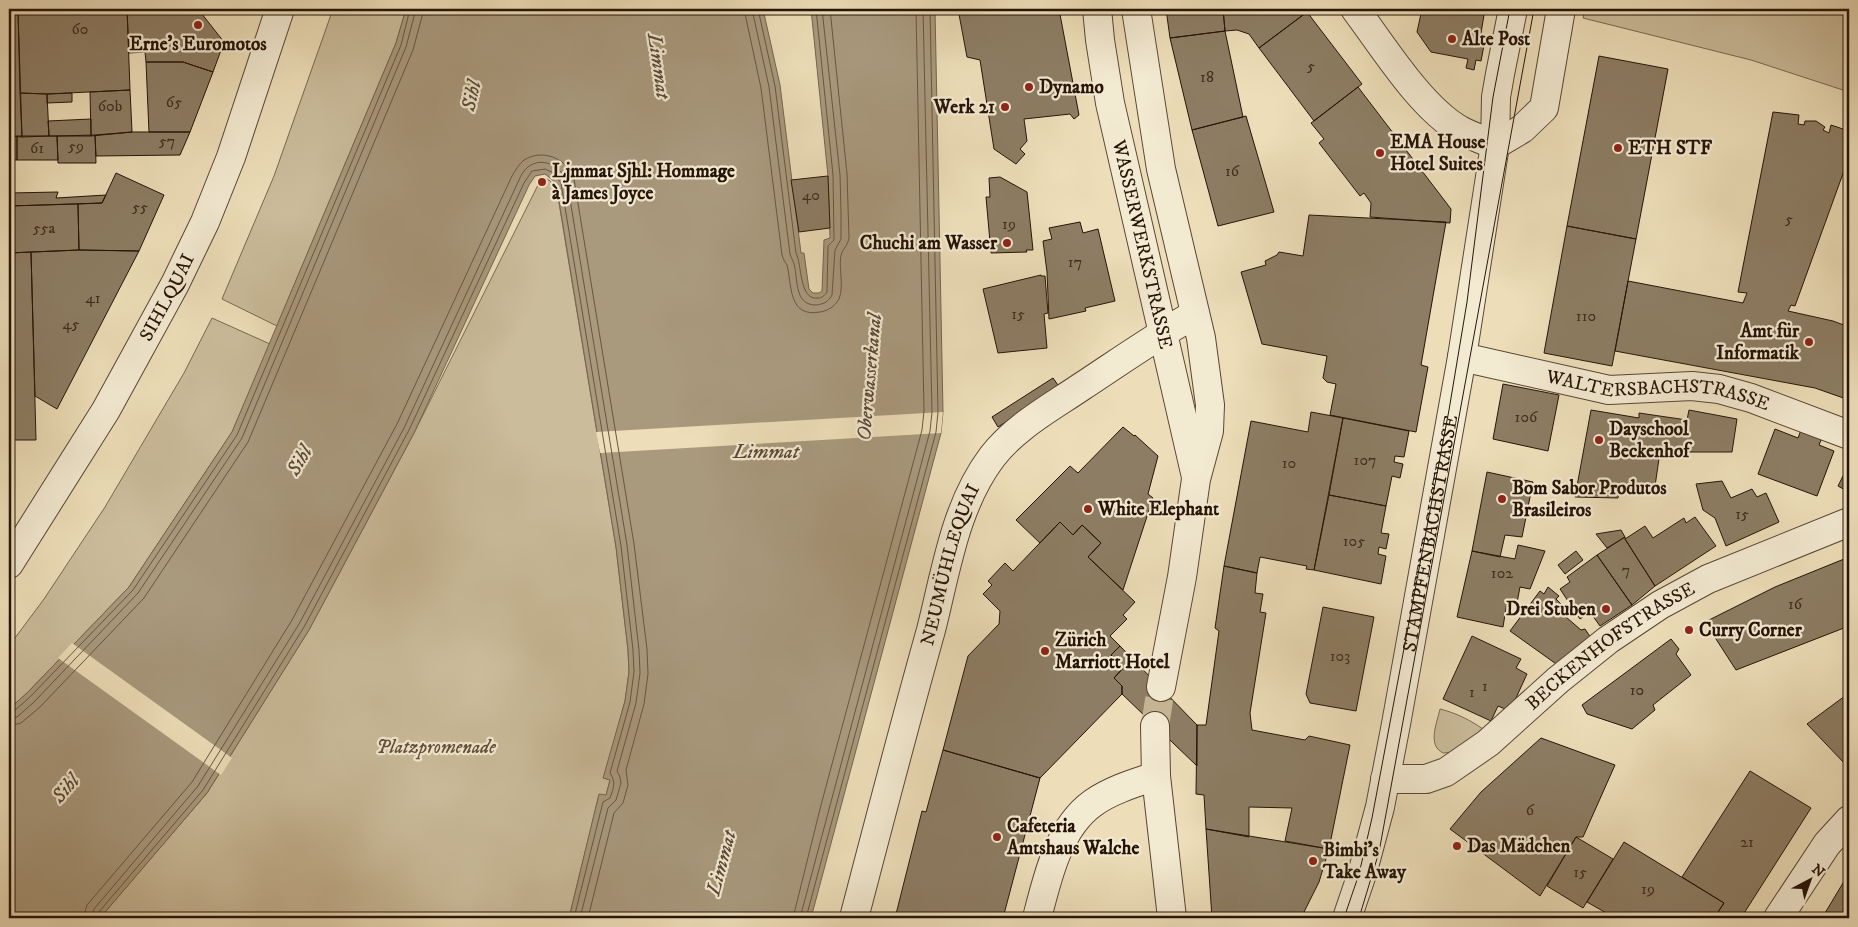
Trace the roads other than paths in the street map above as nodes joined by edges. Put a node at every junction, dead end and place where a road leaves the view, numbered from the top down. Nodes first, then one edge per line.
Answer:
1 (280, 9) edge
2 (1097, 9) edge
3 (1136, 9) edge
4 (1355, 9) edge
5 (1513, 9) edge
6 (1561, 9) edge
7 (1496, 145) junction
8 (1195, 314) junction
9 (1162, 333) junction
10 (1462, 357) junction
11 (1849, 435) edge
12 (1196, 479) junction
13 (1849, 522) edge
14 (9, 564) edge
15 (1161, 688) tunnel mouth
16 (1155, 726) tunnel mouth
17 (1156, 776) junction
18 (1385, 779) junction
19 (1846, 828) edge
20 (854, 918) edge
21 (1037, 918) edge
22 (1172, 918) edge
23 (1346, 918) edge
24 (1778, 918) edge

1 - 14 street, SIHLQUAI
2 - 9 street, WASSERWERKSTRASSE
3 - 8 street, WASSERWERKSTRASSE
4 - 7 street
5 - 7 street, STAMPFENBACHSTRASSE
6 - 7 street
7 - 10 street, STAMPFENBACHSTRASSE
8 - 9 street, NEUMÜHLEQUAI
8 - 12 street, WASSERWERKSTRASSE
9 - 12 street, WASSERWERKSTRASSE
9 - 20 street, NEUMÜHLEQUAI
10 - 11 street, WALTERSBACHSTRASSE
10 - 18 street, STAMPFENBACHSTRASSE
12 - 15 street, WASSERWERKSTRASSE
13 - 18 street, BECKENHOFSTRASSE
16 - 17 street
17 - 21 street
17 - 22 street
18 - 23 street, STAMPFENBACHSTRASSE
19 - 24 street

